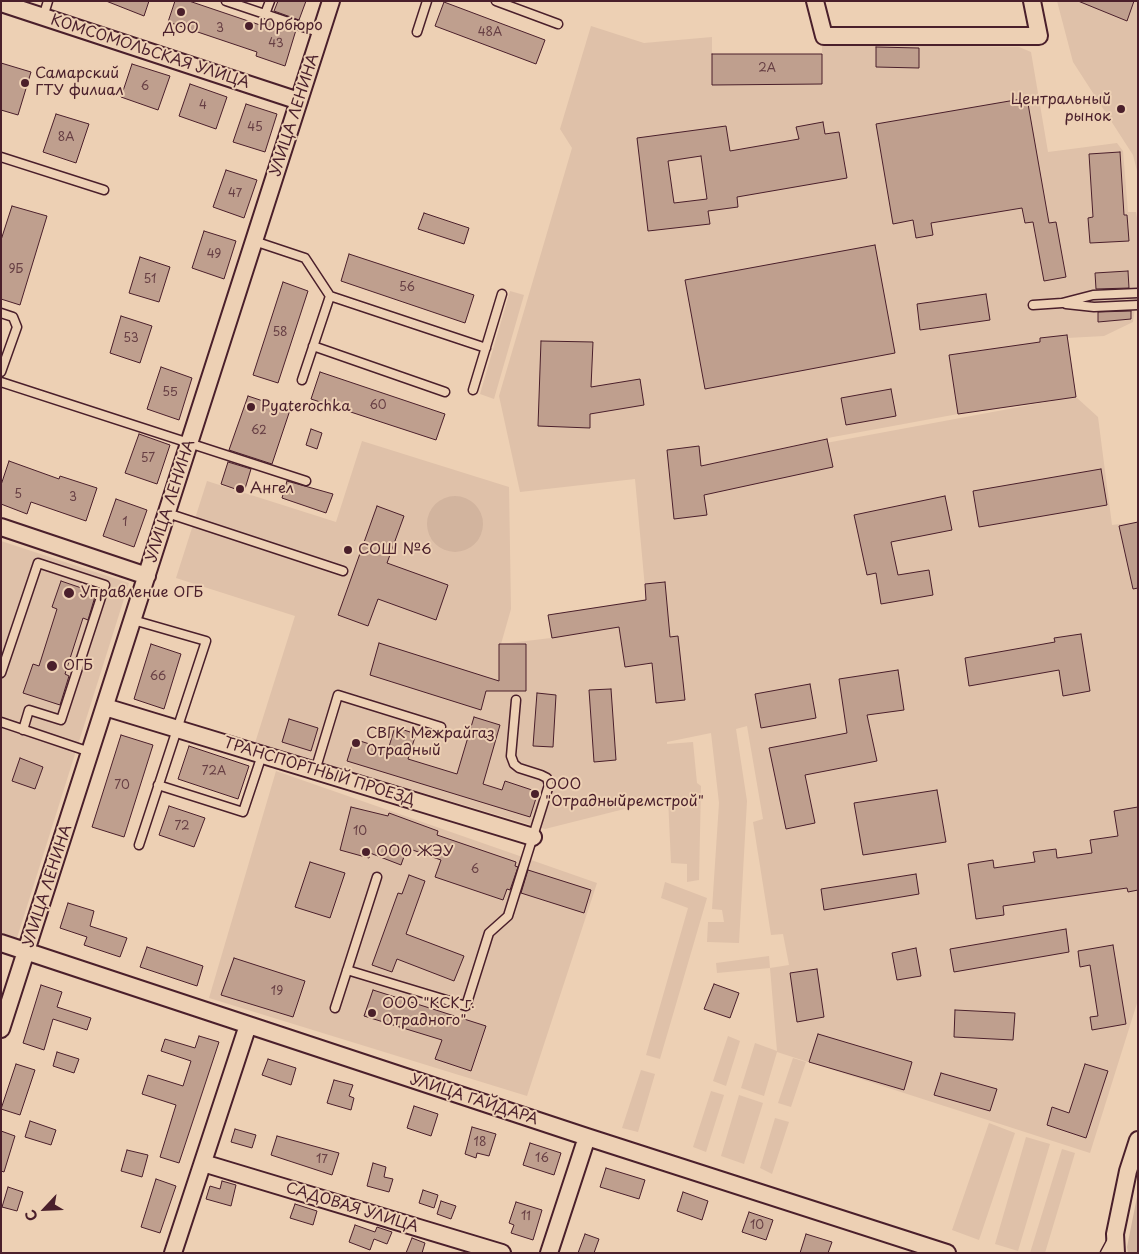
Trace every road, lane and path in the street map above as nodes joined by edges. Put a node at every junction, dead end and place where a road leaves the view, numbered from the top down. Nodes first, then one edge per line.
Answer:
1 (226, 1) edge
2 (270, 1) edge
3 (331, 1) edge
4 (427, 1) edge
5 (496, 1) edge
6 (815, 1) edge
7 (1032, 1) edge
8 (1, 3) edge
9 (45, 9) edge
10 (266, 14) junction
11 (558, 24) dead end
12 (321, 32) junction
13 (417, 32) dead end
14 (299, 101) junction
15 (1, 157) edge
16 (104, 190) dead end
17 (254, 241) junction
18 (1138, 293) edge
19 (502, 294) dead end
20 (330, 296) junction
21 (1062, 303) junction
22 (1033, 305) dead end
23 (1138, 305) edge
24 (1, 314) edge
25 (313, 346) junction
26 (486, 348) junction
27 (1, 372) edge
28 (302, 380) dead end
29 (1, 382) edge
30 (473, 390) dead end
31 (445, 392) dead end
32 (189, 444) junction
33 (306, 482) dead end
34 (167, 513) junction
35 (1, 528) edge
36 (344, 571) dead end
37 (147, 576) junction
38 (133, 620) junction
39 (1, 673) edge
40 (516, 700) dead end
41 (105, 707) junction
42 (2, 725) edge
43 (441, 727) dead end
44 (177, 729) junction
45 (23, 730) junction
46 (90, 752) junction
47 (262, 754) junction
48 (315, 771) junction
49 (158, 785) junction
50 (532, 837) junction
51 (139, 845) dead end
52 (377, 878) dead end
53 (1, 943) edge
54 (27, 951) junction
55 (347, 970) junction
56 (335, 1008) dead end
57 (248, 1025) junction
58 (1, 1029) edge
59 (586, 1137) junction
60 (1138, 1140) edge
61 (202, 1164) junction
62 (1115, 1234) junction
63 (918, 1248) edge
64 (173, 1253) edge
65 (502, 1253) edge
66 (549, 1253) edge
67 (947, 1253) edge
68 (1105, 1253) edge
69 (1116, 1253) edge

1 - 10 lane
2 - 10 lane
3 - 12 street, УЛИЦА ЛЕНИНА
4 - 13 lane
5 - 11 lane
6 - 7 street
8 - 9 street, КОМСОМОЛЬСКАЯ УЛИЦА
9 - 14 street, КОМСОМОЛЬСКАЯ УЛИЦА
10 - 12 lane
12 - 14 street, УЛИЦА ЛЕНИНА
14 - 17 street, УЛИЦА ЛЕНИНА
15 - 16 lane
17 - 20 lane
17 - 32 street, УЛИЦА ЛЕНИНА
18 - 21 lane
19 - 26 lane
20 - 25 lane
20 - 26 lane
21 - 22 lane
21 - 23 lane
24 - 27 lane
25 - 28 lane
25 - 31 lane
26 - 30 lane
29 - 32 lane
32 - 33 lane
32 - 34 street, УЛИЦА ЛЕНИНА
34 - 36 lane
34 - 37 street, УЛИЦА ЛЕНИНА
35 - 37 street
37 - 38 street, УЛИЦА ЛЕНИНА
38 - 41 street, УЛИЦА ЛЕНИНА
38 - 44 lane
39 - 45 lane
40 - 50 lane
41 - 44 street, ТРАНСПОРТНЫЙ ПРОЕЗД
41 - 46 street, УЛИЦА ЛЕНИНА
42 - 45 lane
43 - 48 lane
44 - 47 street, ТРАНСПОРТНЫЙ ПРОЕЗД
44 - 49 lane
45 - 46 lane
46 - 54 street, УЛИЦА ЛЕНИНА
47 - 48 street, ТРАНСПОРТНЫЙ ПРОЕЗД
47 - 49 lane
48 - 50 street, ТРАНСПОРТНЫЙ ПРОЕЗД
49 - 51 lane
50 - 55 lane
52 - 55 lane
53 - 54 street, УЛИЦА ГАЙДАРА
54 - 57 street, УЛИЦА ГАЙДАРА
54 - 58 street, УЛИЦА ЛЕНИНА
55 - 56 lane
57 - 59 street, УЛИЦА ГАЙДАРА
57 - 61 street
59 - 63 street, УЛИЦА ГАЙДАРА
59 - 66 street
60 - 62 street
61 - 64 street
61 - 65 street, САДОВАЯ УЛИЦА
62 - 68 lane
62 - 69 street
63 - 67 street, УЛИЦА ГАЙДАРА

